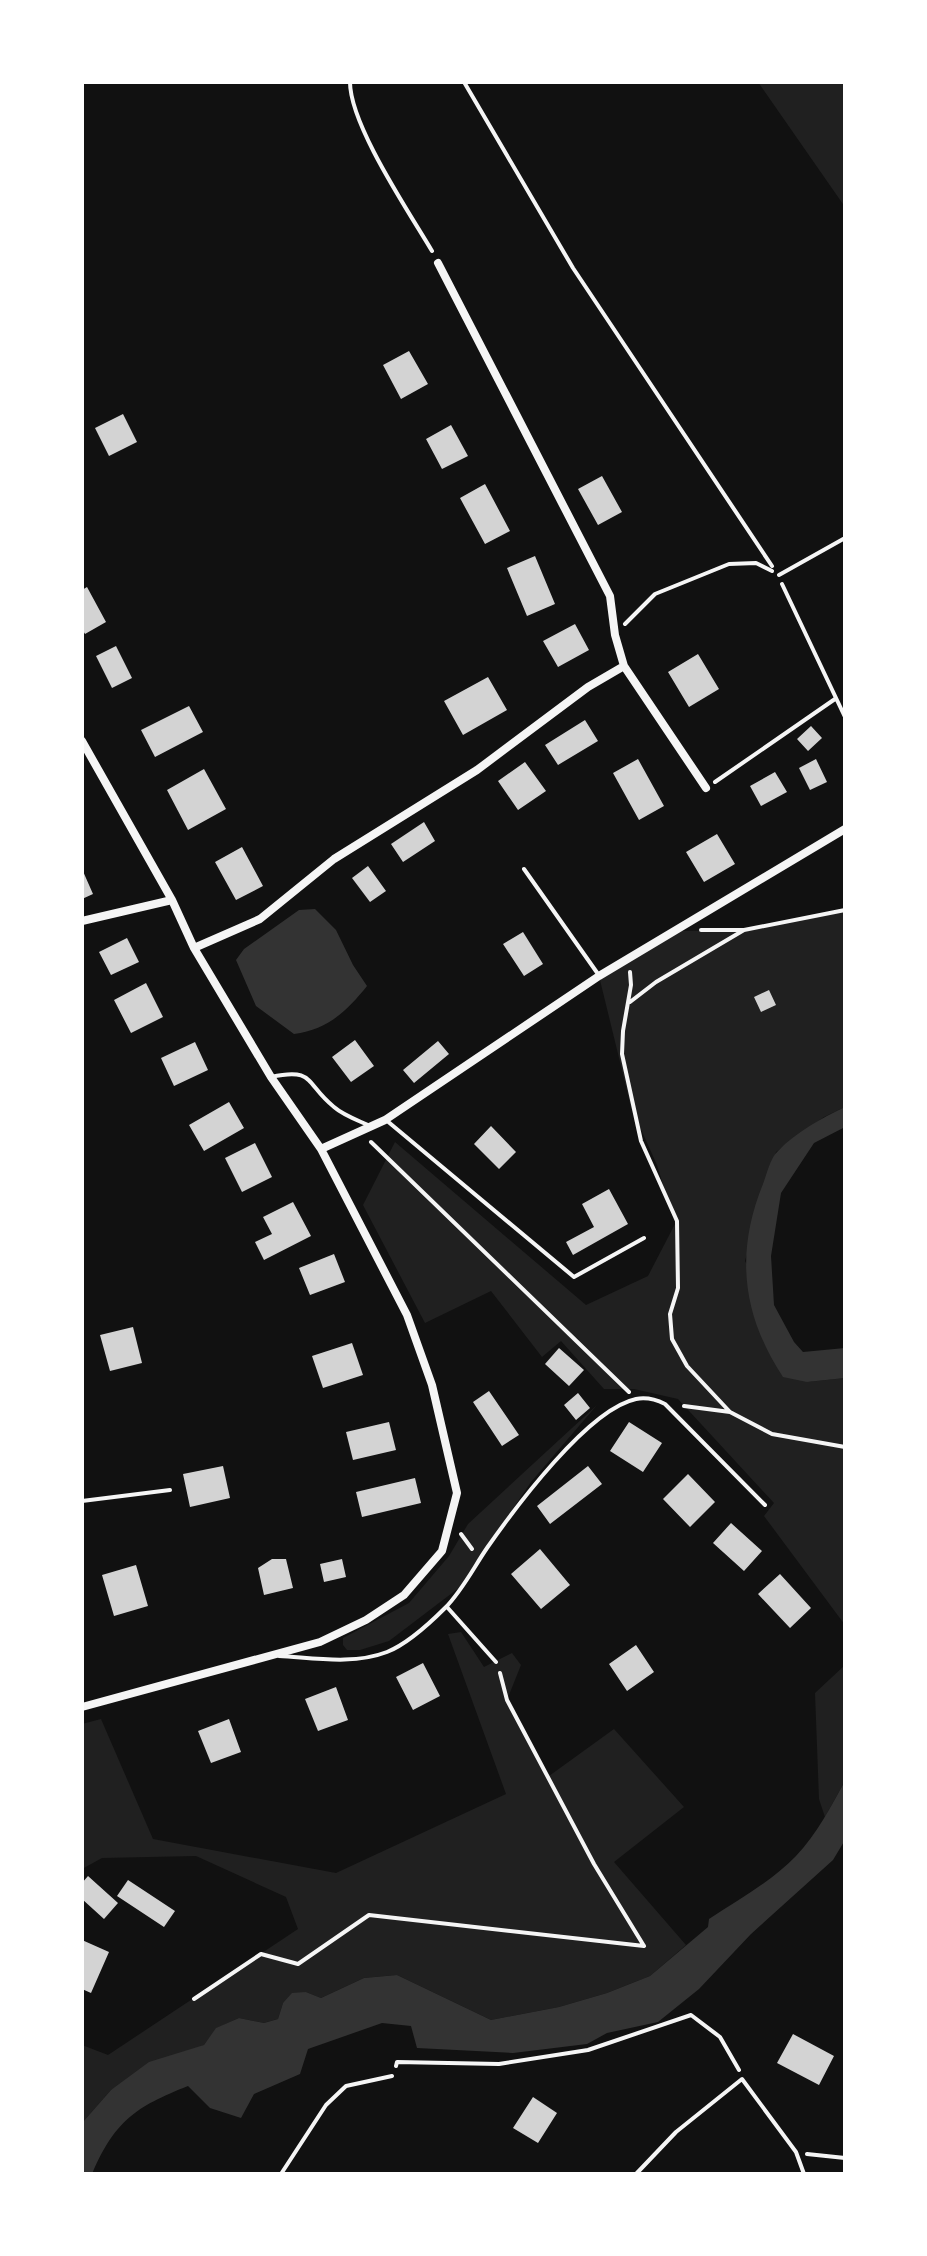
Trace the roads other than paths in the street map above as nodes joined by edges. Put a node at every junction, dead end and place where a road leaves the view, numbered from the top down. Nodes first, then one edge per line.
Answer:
1 (438, 263) road end
2 (845, 538) edge
3 (779, 575) road end
4 (624, 666) junction
5 (82, 741) edge
6 (706, 788) road end
7 (845, 829) edge
8 (524, 869) dead end
9 (172, 900) junction
10 (82, 921) edge
11 (194, 948) junction
12 (599, 976) junction
13 (271, 1077) junction
14 (385, 1120) junction
15 (364, 1128) junction
16 (321, 1149) junction
17 (644, 1238) dead end
18 (170, 1490) dead end
19 (82, 1501) edge
20 (765, 1505) dead end
21 (447, 1606) junction
22 (272, 1656) junction
23 (496, 1662) road end
24 (82, 1707) edge
25 (392, 2076) road end
26 (281, 2174) edge
27 (636, 2174) edge
28 (804, 2174) edge

1 - 4 street
2 - 3 lane
4 - 6 street
4 - 11 street
5 - 9 street
7 - 12 street
8 - 12 lane
9 - 10 street
9 - 11 street
11 - 13 street
12 - 14 street
13 - 15 lane
13 - 16 street
14 - 15 street
14 - 17 lane
15 - 16 street
16 - 22 street
18 - 19 lane
20 - 21 lane
21 - 22 lane
21 - 23 lane
22 - 24 street
25 - 26 lane
27 - 28 lane

